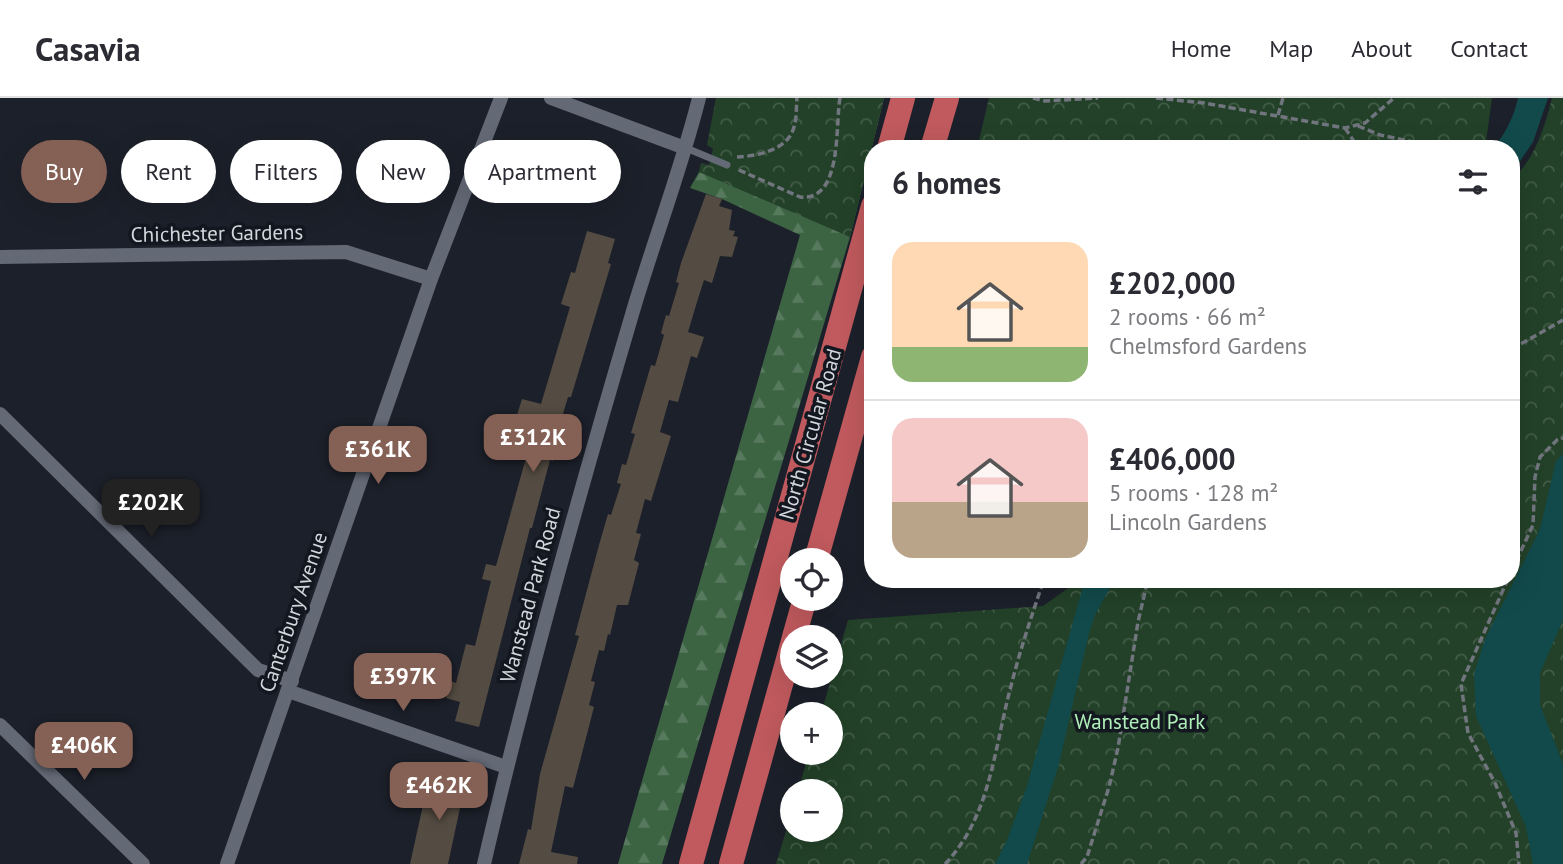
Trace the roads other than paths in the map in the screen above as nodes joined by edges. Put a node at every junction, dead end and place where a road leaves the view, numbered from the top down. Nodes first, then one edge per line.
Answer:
1 (501, 98) edge
2 (551, 98) edge
3 (699, 98) edge
4 (903, 98) edge
5 (947, 98) edge
6 (891, 140) edge
7 (935, 140) edge
8 (685, 148) junction
9 (727, 165) road end
10 (864, 239) edge
11 (0, 257) edge
12 (431, 279) junction
13 (864, 389) edge
14 (0, 414) edge
15 (819, 548) edge
16 (780, 685) edge
17 (290, 686) junction
18 (0, 725) edge
19 (506, 767) junction
20 (143, 864) edge
21 (227, 864) edge
22 (484, 864) edge
23 (691, 864) edge
24 (730, 864) edge

1 - 12 street, Canterbury Avenue
2 - 8 street
3 - 8 street, Wanstead Park Road
4 - 6 highway
5 - 7 highway
8 - 9 lane
8 - 19 street, Wanstead Park Road
10 - 23 highway, North Circular Road
11 - 12 street, Chichester Gardens
12 - 17 street, Canterbury Avenue
13 - 15 highway, North Circular Road
14 - 17 street
16 - 24 highway
17 - 19 street
17 - 21 street, Canterbury Avenue
18 - 20 street
19 - 22 street, Wanstead Park Road

